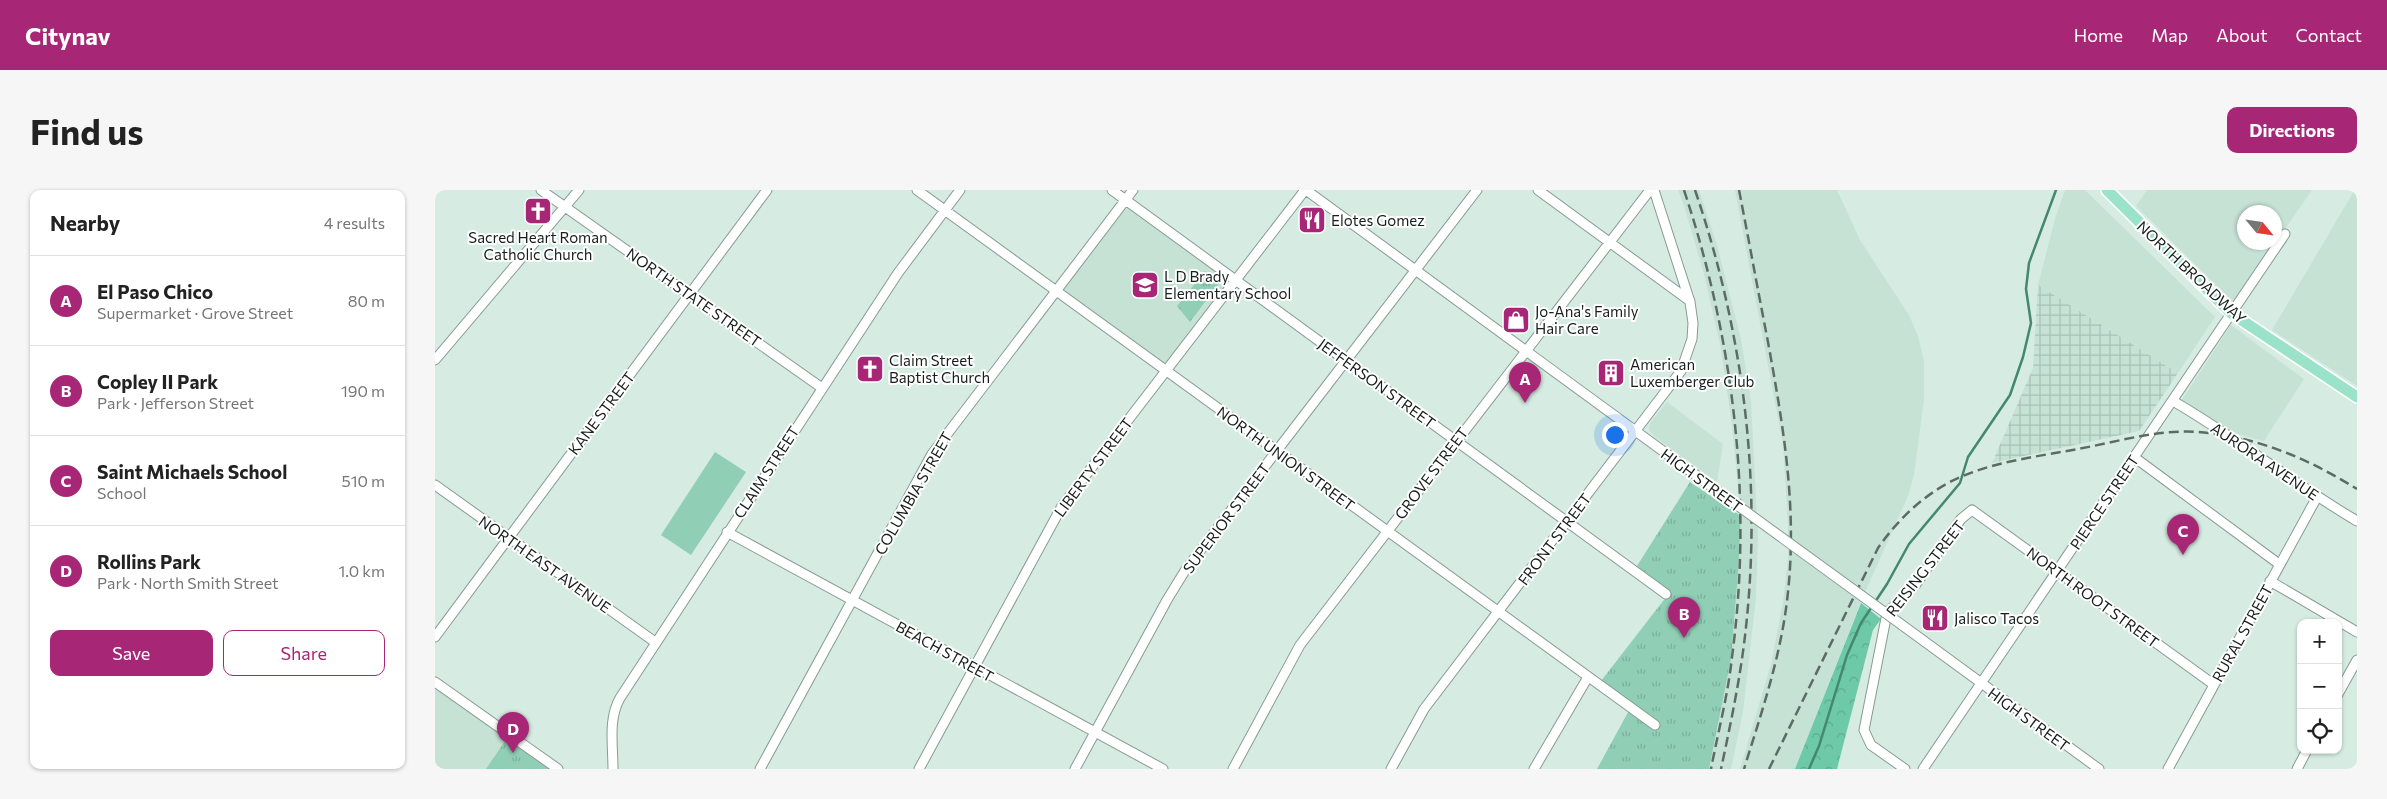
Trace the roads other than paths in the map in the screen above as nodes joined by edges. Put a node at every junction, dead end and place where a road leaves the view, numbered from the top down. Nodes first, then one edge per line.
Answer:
1 (541, 190) edge
2 (579, 190) edge
3 (767, 190) edge
4 (917, 190) edge
5 (960, 190) edge
6 (1112, 190) edge
7 (1133, 190) edge
8 (1305, 190) edge
9 (1477, 190) edge
10 (1538, 190) edge
11 (1649, 190) edge
12 (1654, 190) edge
13 (2107, 190) edge
14 (1125, 200) junction
15 (565, 207) junction
16 (945, 210) junction
17 (2285, 234) dead end
18 (1609, 242) junction
19 (1416, 270) junction
20 (1236, 280) junction
21 (1056, 290) junction
22 (689, 295) junction
23 (1690, 302) junction
24 (2231, 313) junction
25 (1525, 351) junction
26 (435, 360) edge
27 (1346, 361) junction
28 (1167, 371) junction
29 (822, 388) junction
30 (2357, 397) edge
31 (2173, 402) junction
32 (1636, 431) junction
33 (1456, 441) junction
34 (1277, 451) junction
35 (2134, 457) junction
36 (435, 486) edge
37 (2317, 497) junction
38 (1973, 510) joint
39 (2357, 521) edge
40 (1567, 522) junction
41 (727, 532) junction
42 (1387, 532) junction
43 (508, 538) junction
44 (2279, 564) junction
45 (2058, 570) junction
46 (2270, 581) junction
47 (1666, 594) dead end
48 (852, 600) junction
49 (1498, 612) junction
50 (2357, 632) edge
51 (435, 637) edge
52 (655, 642) junction
53 (2357, 660) edge
54 (974, 667) junction
55 (1588, 678) junction
56 (435, 682) edge
57 (1981, 684) junction
58 (2213, 684) junction
59 (2342, 687) edge
60 (1655, 725) dead end
61 (1095, 732) junction
62 (2305, 754) edge
63 (558, 769) edge
64 (613, 769) edge
65 (760, 769) edge
66 (919, 769) edge
67 (1075, 769) edge
68 (1163, 769) edge
69 (1233, 769) edge
70 (1391, 769) edge
71 (1534, 769) edge
72 (1905, 769) edge
73 (1923, 769) edge
74 (2099, 769) edge
75 (2168, 769) edge
76 (2297, 769) edge

1 - 15 street, NORTH STATE STREET
2 - 15 street
3 - 22 street, KANE STREET
4 - 16 street, NORTH UNION STREET
5 - 16 street, CLAIM STREET
6 - 14 street, JEFFERSON STREET
7 - 14 street, COLUMBIA STREET
8 - 19 street, HIGH STREET
8 - 20 street, LIBERTY STREET
9 - 19 street, SUPERIOR STREET
10 - 18 street
11 - 18 street, GROVE STREET
12 - 23 street, FRONT STREET
13 - 24 main road, NORTH BROADWAY
14 - 20 street, JEFFERSON STREET
14 - 21 street, COLUMBIA STREET
15 - 22 street, NORTH STATE STREET
15 - 26 street
16 - 21 street, NORTH UNION STREET
16 - 29 street, CLAIM STREET
17 - 24 street, PIERCE STREET
18 - 23 street
18 - 25 street, GROVE STREET
19 - 25 street, HIGH STREET
19 - 27 street, SUPERIOR STREET
20 - 27 street, JEFFERSON STREET
20 - 28 street, LIBERTY STREET
21 - 28 street, NORTH UNION STREET
21 - 48 street, COLUMBIA STREET
22 - 29 street, NORTH STATE STREET
22 - 43 street, KANE STREET
23 - 32 street, FRONT STREET
24 - 30 main road, NORTH BROADWAY
24 - 31 street, PIERCE STREET
25 - 32 street, HIGH STREET
25 - 33 street, GROVE STREET
27 - 33 street, JEFFERSON STREET
27 - 34 street, SUPERIOR STREET
28 - 34 street, NORTH UNION STREET
28 - 54 street, LIBERTY STREET
29 - 41 street, CLAIM STREET
31 - 35 street, PIERCE STREET
31 - 37 street, AURORA AVENUE
32 - 40 street, FRONT STREET
32 - 57 street, HIGH STREET, bridge
33 - 40 street, JEFFERSON STREET
33 - 42 street, GROVE STREET
34 - 42 street, NORTH UNION STREET
34 - 61 street, SUPERIOR STREET
35 - 44 street
35 - 45 street, PIERCE STREET
36 - 43 street, NORTH EAST AVENUE
37 - 39 street, AURORA AVENUE
37 - 44 street, RURAL STREET
38 - 45 street, NORTH ROOT STREET
38 - 72 street, REISING STREET
40 - 47 street, JEFFERSON STREET
40 - 49 street, FRONT STREET
41 - 48 street, BEACH STREET
41 - 52 street, CLAIM STREET
42 - 49 street, NORTH UNION STREET
42 - 69 street, GROVE STREET
43 - 51 street, KANE STREET
43 - 52 street, NORTH EAST AVENUE
44 - 46 street, RURAL STREET
45 - 57 street, PIERCE STREET
45 - 58 street, NORTH ROOT STREET
46 - 50 street
46 - 58 street, RURAL STREET
48 - 54 street, BEACH STREET
48 - 65 street, COLUMBIA STREET
49 - 55 street, NORTH UNION STREET
49 - 70 street, FRONT STREET
52 - 64 street, CLAIM STREET
53 - 59 street
54 - 61 street, BEACH STREET
54 - 66 street, LIBERTY STREET
55 - 60 street, NORTH UNION STREET
55 - 71 street
56 - 63 street
57 - 73 street, PIERCE STREET
57 - 74 street, HIGH STREET
58 - 75 street, RURAL STREET
61 - 67 street, SUPERIOR STREET
61 - 68 street, BEACH STREET
62 - 76 street

